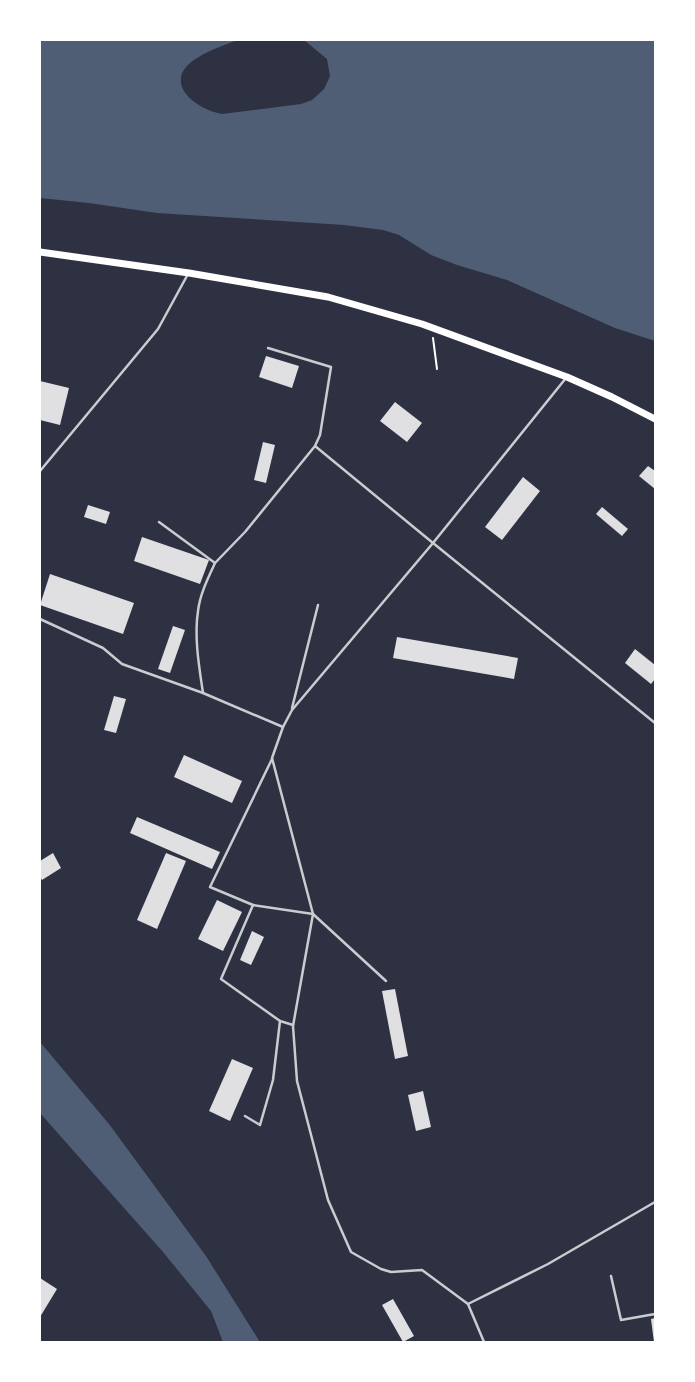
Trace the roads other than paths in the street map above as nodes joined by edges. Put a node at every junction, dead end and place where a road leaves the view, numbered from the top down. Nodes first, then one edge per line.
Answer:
1 (40, 252) edge
2 (189, 273) junction
3 (268, 348) dead end
4 (567, 377) junction
5 (655, 419) edge
6 (315, 446) junction
7 (40, 471) edge
8 (158, 522) dead end
9 (433, 543) junction
10 (215, 563) junction
11 (318, 605) dead end
12 (40, 619) edge
13 (203, 693) junction
14 (292, 710) junction
15 (655, 723) edge
16 (283, 727) junction
17 (272, 758) junction
18 (253, 905) junction
19 (313, 914) junction
20 (386, 981) dead end
21 (280, 1021) junction
22 (293, 1026) junction
23 (245, 1116) dead end
24 (655, 1202) edge
25 (611, 1276) dead end
26 (468, 1304) junction
27 (655, 1314) edge
28 (484, 1342) edge

1 - 2 main road
2 - 4 main road
2 - 7 lane
3 - 6 lane
4 - 5 main road
4 - 9 lane
6 - 9 lane
6 - 10 lane
8 - 10 lane
9 - 14 lane
9 - 15 lane
10 - 13 lane
11 - 14 lane
12 - 13 lane
13 - 16 lane
14 - 16 lane
16 - 17 lane
17 - 18 lane
17 - 19 lane
18 - 19 lane
18 - 21 lane
19 - 20 lane
19 - 22 lane
21 - 22 lane
21 - 23 lane
22 - 26 lane
24 - 26 lane
25 - 27 lane
26 - 28 lane

